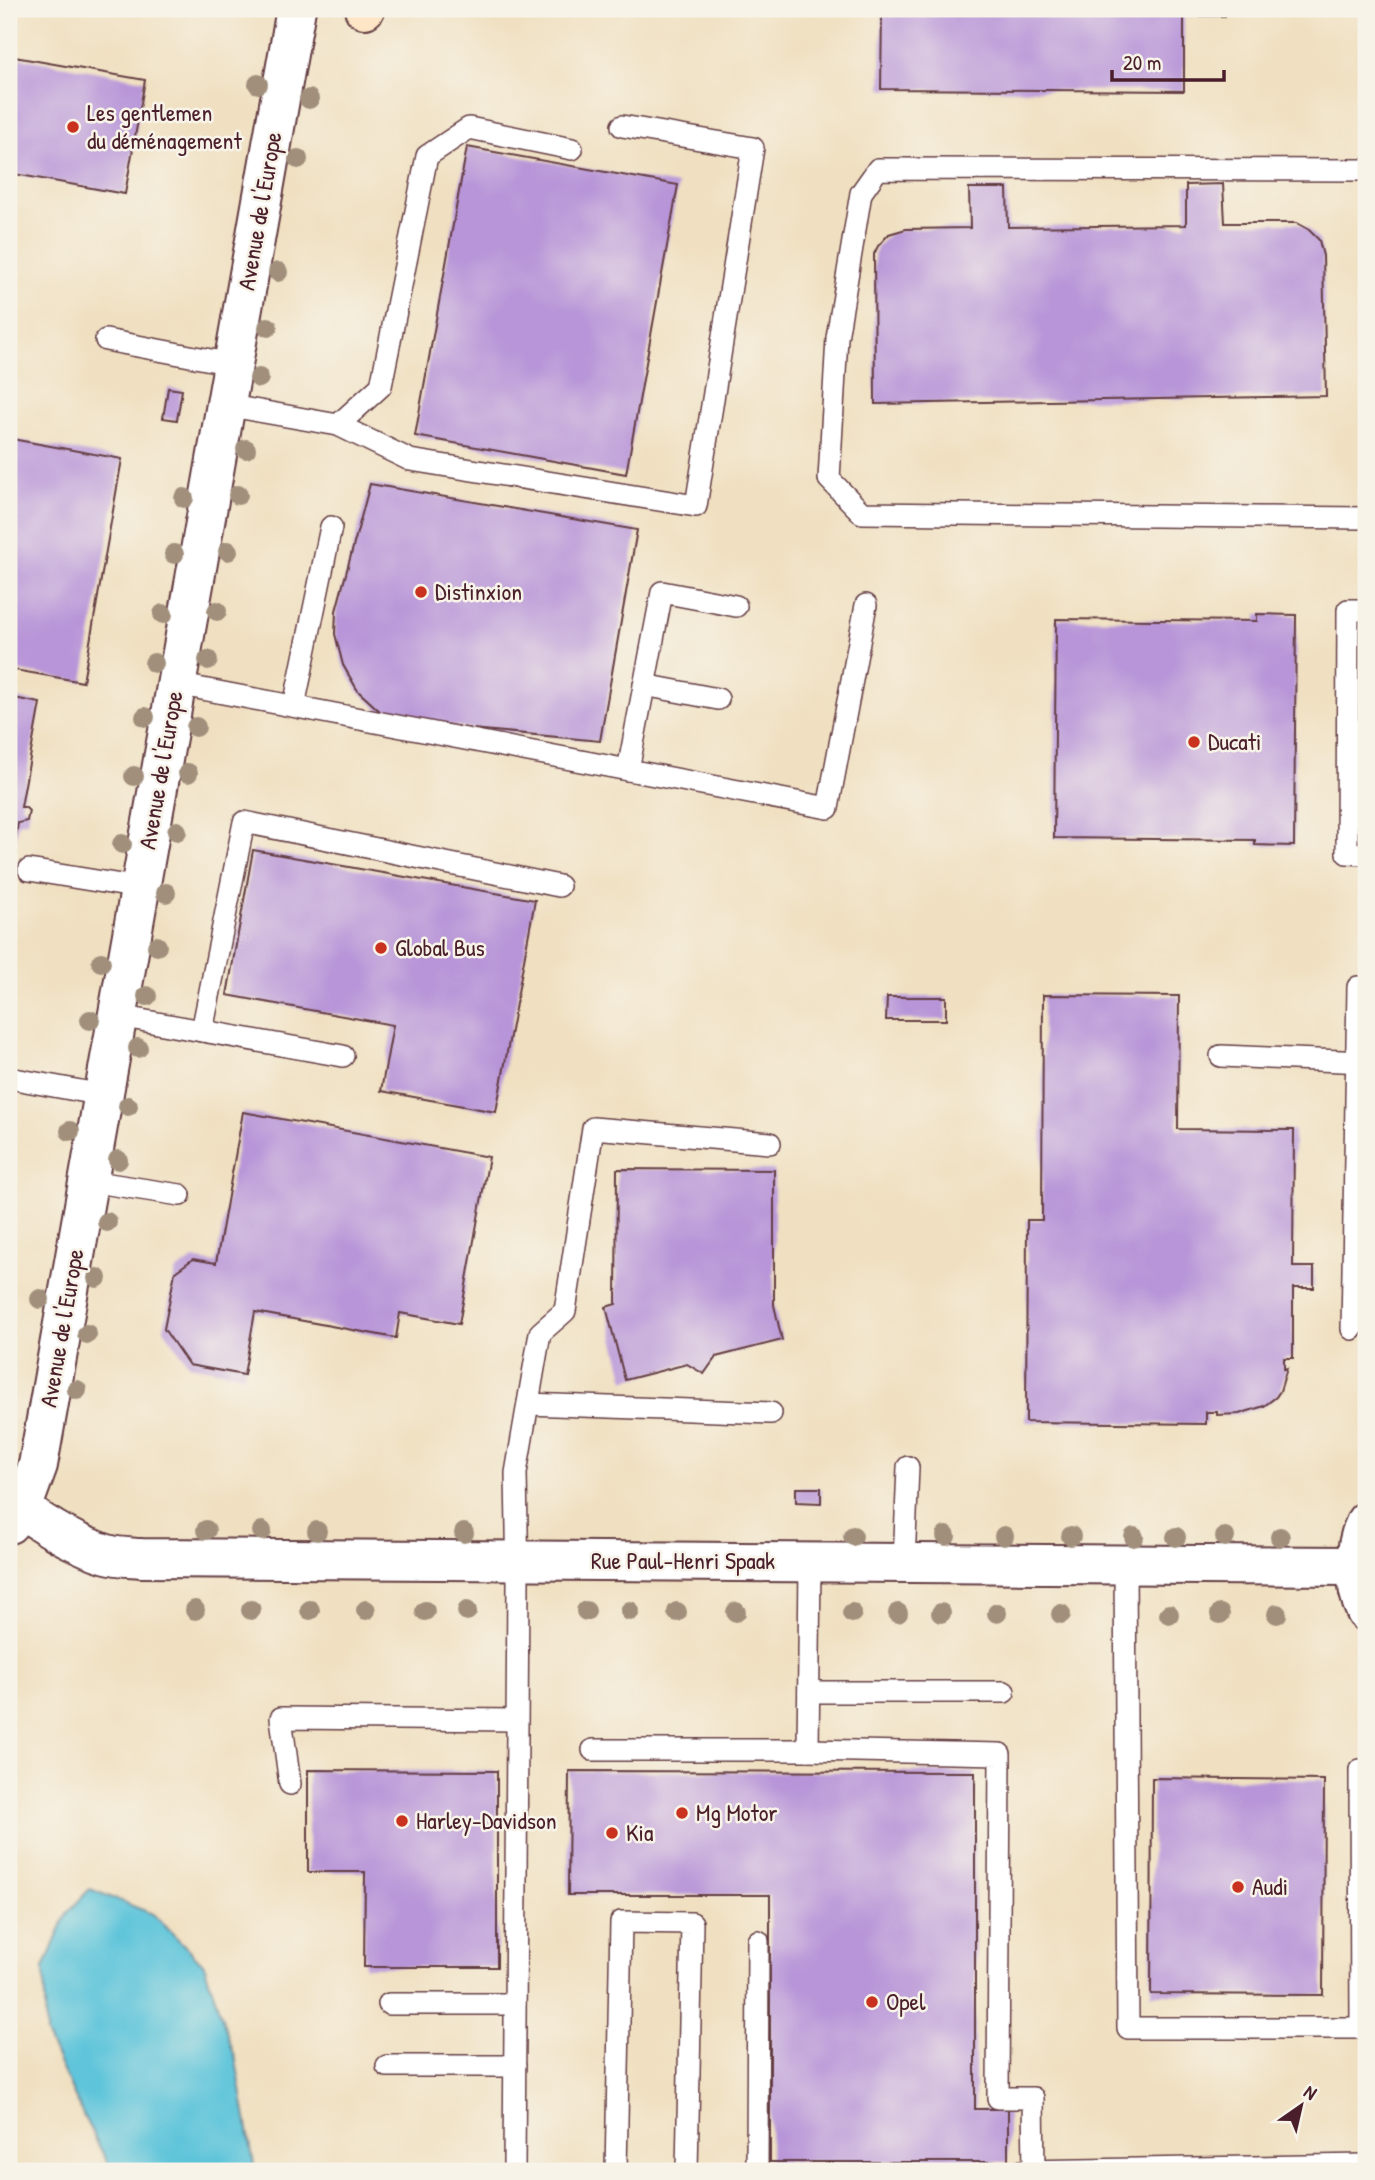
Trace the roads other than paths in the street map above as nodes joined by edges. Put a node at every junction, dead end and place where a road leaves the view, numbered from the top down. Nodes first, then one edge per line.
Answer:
1 (296, 9) edge
2 (622, 127) dead end
3 (572, 149) dead end
4 (1366, 170) edge
5 (106, 340) dead end
6 (232, 365) junction
7 (225, 405) junction
8 (338, 425) junction
9 (1366, 519) edge
10 (331, 527) dead end
11 (866, 605) dead end
12 (736, 606) dead end
13 (1366, 610) edge
14 (176, 684) junction
15 (644, 685) junction
16 (718, 699) dead end
17 (294, 706) junction
18 (628, 770) junction
19 (1366, 854) edge
20 (29, 870) dead end
21 (559, 886) dead end
22 (140, 888) junction
23 (1358, 988) dead end
24 (117, 1016) junction
25 (202, 1031) junction
26 (343, 1056) dead end
27 (1221, 1056) dead end
28 (1361, 1062) edge
29 (9, 1078) edge
30 (103, 1095) junction
31 (770, 1143) dead end
32 (89, 1181) junction
33 (180, 1195) dead end
34 (1352, 1329) dead end
35 (528, 1404) junction
36 (771, 1413) dead end
37 (908, 1467) dead end
38 (15, 1516) edge
39 (1366, 1521) edge
40 (516, 1560) junction
41 (810, 1562) junction
42 (904, 1563) junction
43 (1125, 1565) junction
44 (1356, 1566) junction
45 (1366, 1612) edge
46 (809, 1692) junction
47 (1004, 1692) dead end
48 (516, 1720) junction
49 (593, 1750) dead end
50 (808, 1750) junction
51 (1360, 1770) dead end
52 (290, 1784) dead end
53 (758, 1941) dead end
54 (388, 2004) dead end
55 (515, 2004) junction
56 (387, 2066) dead end
57 (515, 2066) junction
58 (1366, 2165) edge
59 (514, 2171) edge
60 (616, 2171) edge
61 (687, 2171) edge
62 (757, 2171) edge
63 (1020, 2171) edge
64 (1034, 2171) edge

1 - 6 street, Avenue de l'Europe
2 - 8 lane
3 - 8 lane
4 - 9 lane
5 - 6 lane
6 - 7 street, Avenue de l'Europe
7 - 8 lane
7 - 14 street, Avenue de l'Europe
10 - 17 lane
11 - 18 lane
12 - 15 lane
13 - 19 lane
14 - 17 lane
14 - 22 street, Avenue de l'Europe
15 - 16 lane
15 - 18 lane
17 - 18 lane
20 - 22 lane
21 - 25 lane
22 - 24 street, Avenue de l'Europe
23 - 28 lane
24 - 25 lane
24 - 30 street, Avenue de l'Europe
25 - 26 lane
27 - 28 lane
28 - 34 lane
29 - 30 lane
30 - 32 street, Avenue de l'Europe
31 - 35 lane
32 - 33 lane
32 - 38 street, Avenue de l'Europe
35 - 36 lane
35 - 40 lane
37 - 42 lane
38 - 40 street, Rue Paul-Henri Spaak
39 - 44 street
40 - 41 street, Rue Paul-Henri Spaak
40 - 48 lane
41 - 42 street, Rue Paul-Henri Spaak
41 - 46 lane
42 - 43 street, Rue Paul-Henri Spaak
43 - 44 street, Rue Paul-Henri Spaak
43 - 51 lane
44 - 45 street
46 - 47 lane
46 - 50 lane
48 - 52 lane
48 - 55 lane
49 - 50 lane
50 - 64 lane
53 - 62 lane
54 - 55 lane
55 - 57 lane
56 - 57 lane
57 - 59 lane
58 - 64 lane
60 - 61 lane
63 - 64 lane

